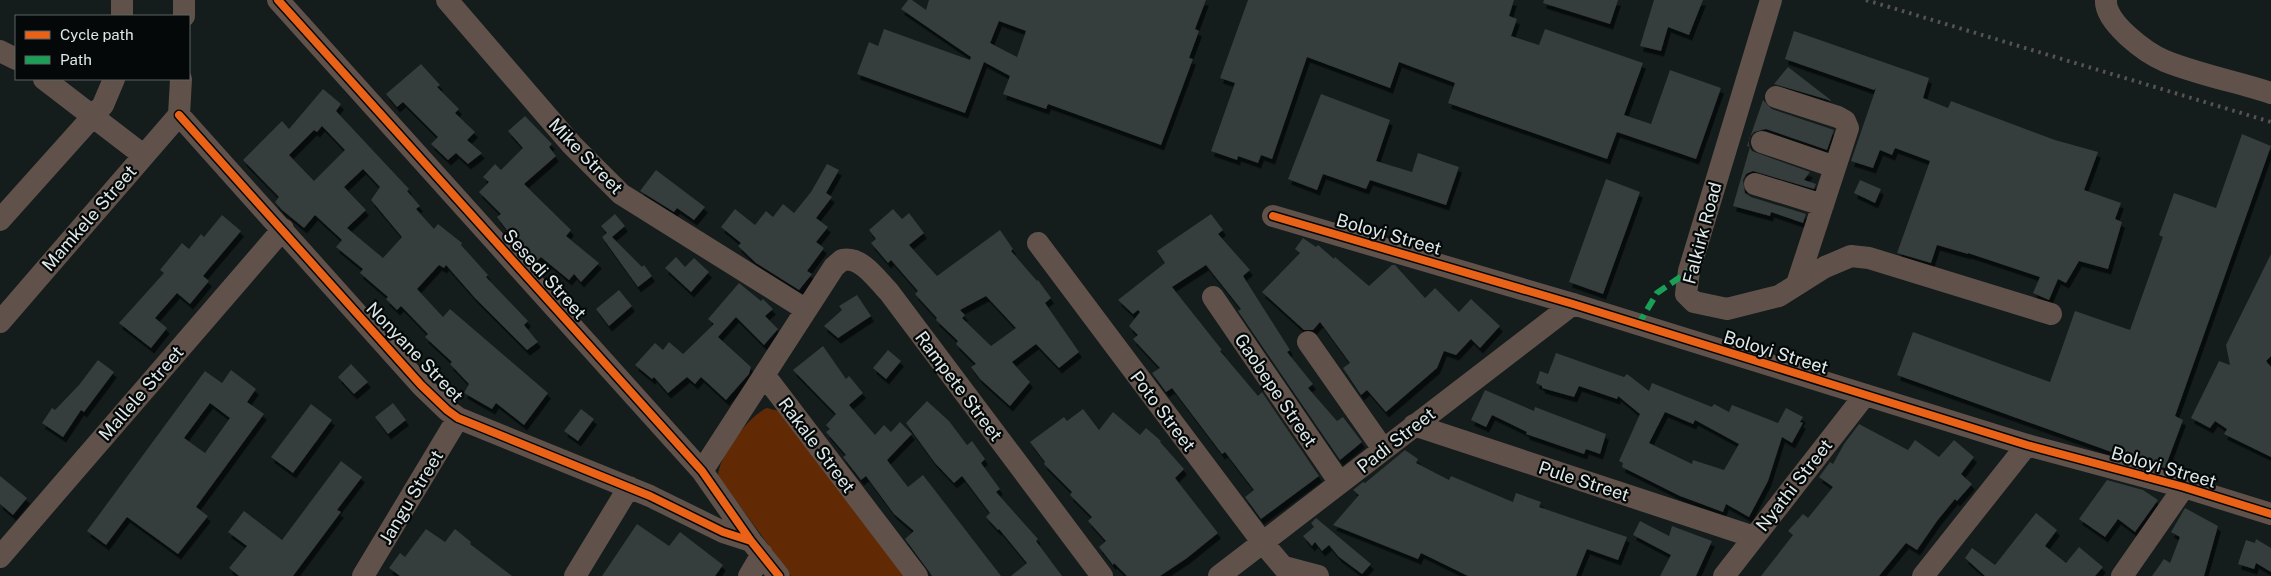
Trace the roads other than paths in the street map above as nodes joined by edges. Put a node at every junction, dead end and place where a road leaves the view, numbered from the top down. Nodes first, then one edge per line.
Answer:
1 (122, 0) edge
2 (184, 0) edge
3 (278, 0) edge
4 (447, 0) edge
5 (1771, 0) edge
6 (2106, 0) edge
7 (122, 15) edge
8 (184, 15) edge
9 (0, 51) edge
10 (15, 58) edge
11 (45, 80) edge
12 (114, 80) edge
13 (181, 80) edge
14 (2271, 93) edge
15 (1776, 97) dead end
16 (179, 115) junction
17 (94, 116) junction
18 (1762, 142) dead end
19 (144, 155) junction
20 (1835, 167) junction
21 (1755, 184) dead end
22 (1823, 205) junction
23 (1273, 216) dead end
24 (0, 220) edge
25 (283, 229) junction
26 (1038, 243) dead end
27 (1798, 284) junction
28 (1213, 297) dead end
29 (1573, 304) junction
30 (805, 309) junction
31 (2051, 314) dead end
32 (0, 322) edge
33 (1308, 342) dead end
34 (765, 376) junction
35 (1865, 395) junction
36 (458, 418) junction
37 (1414, 425) junction
38 (2027, 445) junction
39 (1383, 449) junction
40 (702, 471) junction
41 (1340, 483) junction
42 (2184, 487) junction
43 (629, 488) junction
44 (2271, 514) edge
45 (1754, 537) junction
46 (1263, 543) junction
47 (756, 548) junction
48 (0, 557) edge
49 (1287, 571) edge
50 (363, 576) edge
51 (575, 576) edge
52 (749, 576) edge
53 (779, 576) edge
54 (917, 576) edge
55 (1102, 576) edge
56 (1219, 576) edge
57 (1318, 576) edge
58 (1724, 576) edge
59 (1923, 576) edge
60 (2122, 576) edge

1 - 7 street
2 - 8 street
3 - 40 street, Sesedi Street
4 - 30 street, Mike Street
5 - 27 street, Falkirk Road
6 - 14 street
9 - 10 street
11 - 17 street
12 - 17 street
13 - 16 street
15 - 20 street
16 - 19 street, Mamkele Street
16 - 25 street, Nonyane Street
17 - 19 street
17 - 24 street
18 - 20 street
19 - 32 street, Mamkele Street
20 - 22 street
21 - 22 street
22 - 27 street
23 - 29 street, Boloyi Street
25 - 36 street, Nonyane Street
25 - 48 street, Mallele Street
26 - 46 street, Poto Street
27 - 31 street, Falkirk Road
28 - 41 street, Gaobepe Street
29 - 35 street, Boloyi Street
29 - 37 street, Padi Street
30 - 34 street
30 - 55 street, Rampete Street
33 - 39 street
34 - 40 street
34 - 54 street, Rakale Street
35 - 38 street, Boloyi Street
35 - 45 street, Nyathi Street
36 - 43 street, Nonyane Street
36 - 50 street, Jangu Street
37 - 39 street, Padi Street
37 - 45 street, Pule Street
38 - 42 street, Boloyi Street
38 - 59 street
39 - 41 street, Padi Street
40 - 47 street, Sesedi Street
41 - 46 street, Padi Street
42 - 44 street, Boloyi Street
42 - 60 street
43 - 47 street, Nonyane Street
43 - 51 street
45 - 58 street, Nyathi Street
46 - 49 street, Poto Street
46 - 56 street, Padi Street
47 - 52 street
47 - 53 street, Sesedi Street
49 - 57 street

